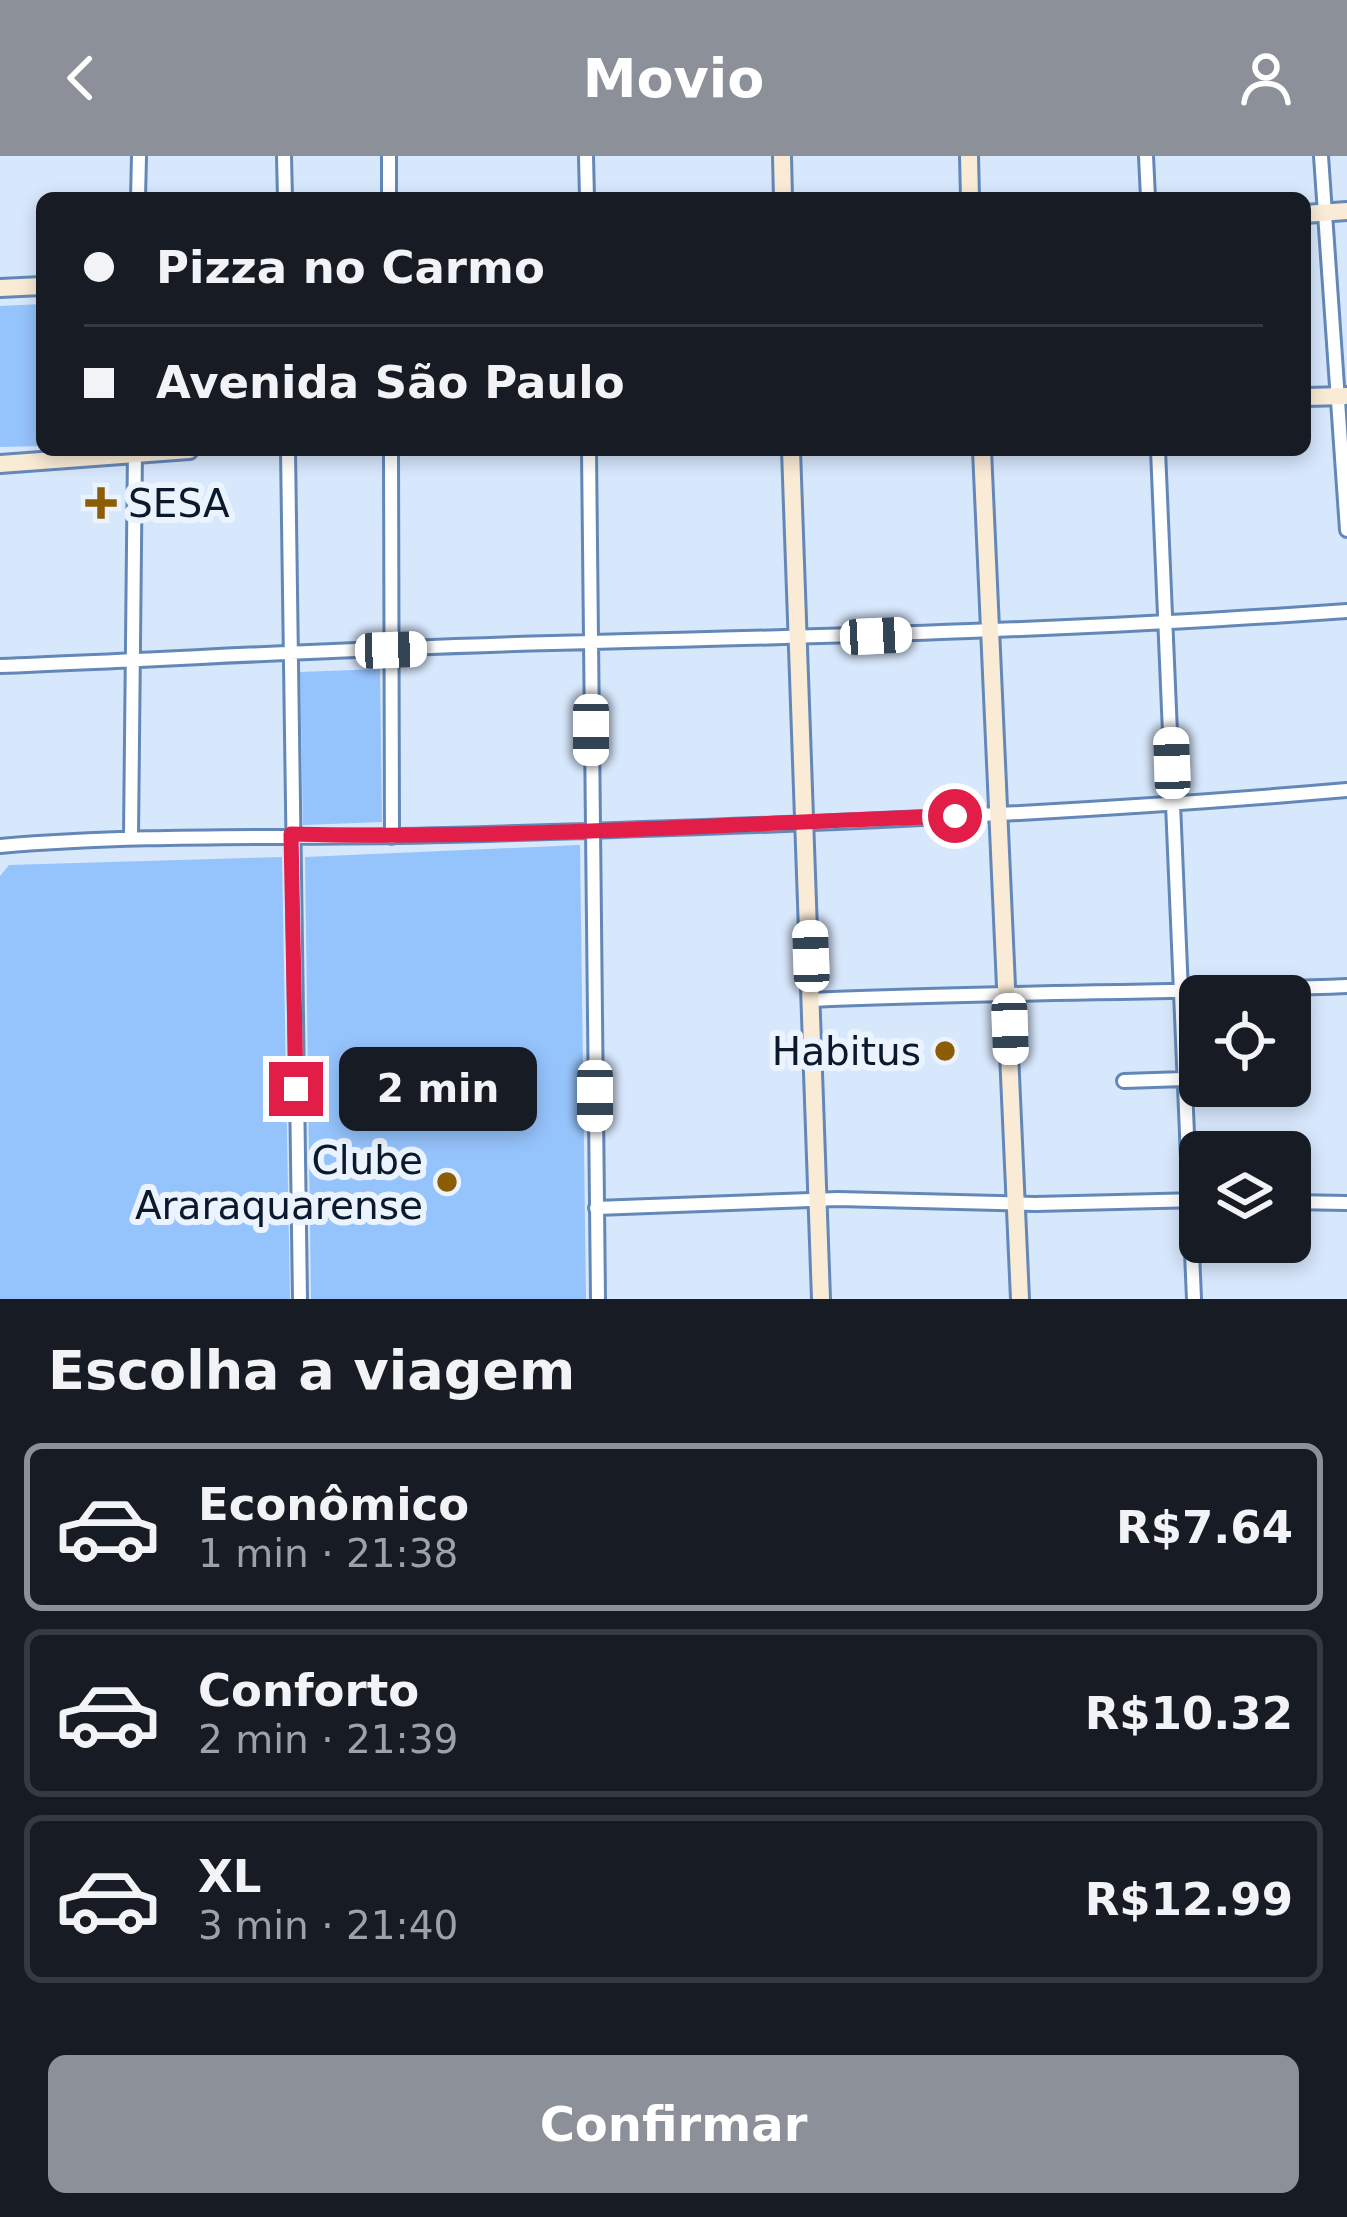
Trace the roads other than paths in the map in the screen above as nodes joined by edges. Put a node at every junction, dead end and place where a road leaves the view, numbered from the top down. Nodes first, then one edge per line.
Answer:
1 (139, 156) edge
2 (284, 156) edge
3 (389, 156) edge
4 (586, 156) edge
5 (782, 156) edge
6 (969, 156) edge
7 (1146, 156) edge
8 (1321, 156) edge
9 (138, 192) edge
10 (285, 192) edge
11 (389, 192) edge
12 (587, 192) edge
13 (783, 192) edge
14 (970, 192) edge
15 (1148, 192) edge
16 (1347, 211) edge
17 (1324, 213) junction
18 (1311, 214) edge
19 (36, 286) edge
20 (0, 288) edge
21 (1342, 396) edge
22 (1311, 398) edge
23 (91, 456) edge
24 (136, 456) edge
25 (288, 456) edge
26 (392, 456) edge
27 (589, 456) edge
28 (790, 456) edge
29 (982, 456) edge
30 (1158, 456) edge
31 (0, 464) edge
32 (1347, 530) edge
33 (1347, 610) edge
34 (1165, 624) junction
35 (992, 631) junction
36 (799, 639) junction
37 (590, 642) junction
38 (391, 650) junction
39 (289, 654) junction
40 (132, 661) junction
41 (0, 666) edge
42 (1347, 790) edge
43 (1174, 805) junction
44 (999, 814) junction
45 (806, 821) junction
46 (592, 831) junction
47 (291, 834) junction
48 (131, 836) junction
49 (392, 836) junction
50 (0, 846) edge
51 (1179, 975) edge
52 (1347, 986) edge
53 (1311, 988) edge
54 (1009, 992) junction
55 (1179, 993) edge
56 (812, 1000) junction
57 (1179, 1079) edge
58 (1124, 1082) dead end
59 (1179, 1200) edge
60 (818, 1201) junction
61 (1311, 1202) edge
62 (1017, 1203) junction
63 (1347, 1203) edge
64 (596, 1208) junction
65 (1194, 1263) edge
66 (300, 1299) edge
67 (598, 1299) edge
68 (821, 1299) edge
69 (1020, 1299) edge
70 (1194, 1299) edge

1 - 9 street
2 - 10 street
3 - 11 street
4 - 12 street
5 - 13 street
6 - 14 street
7 - 15 street
8 - 17 street
16 - 17 street
17 - 18 street
17 - 21 street
19 - 20 street
21 - 22 street
21 - 32 street
23 - 31 street
24 - 40 street
25 - 39 street
26 - 38 street
27 - 37 street
28 - 36 street
29 - 35 street
30 - 34 street
33 - 34 street
34 - 35 street
34 - 43 street
35 - 36 street
35 - 44 street
36 - 37 street
36 - 45 street
37 - 38 street
37 - 46 street
38 - 39 street
38 - 49 street
39 - 40 street
39 - 47 street
40 - 41 street
40 - 48 street
42 - 43 street
43 - 44 street
43 - 51 street
44 - 45 street
44 - 54 street
45 - 46 street
45 - 56 street
46 - 49 street
46 - 64 street
47 - 48 street
47 - 49 street
47 - 66 street
48 - 50 street
52 - 53 street
54 - 55 street
54 - 56 street
54 - 62 street
56 - 60 street
57 - 58 street
59 - 62 street
60 - 62 street
60 - 64 street
60 - 68 street
61 - 63 street
62 - 69 street
64 - 67 street
65 - 70 street

